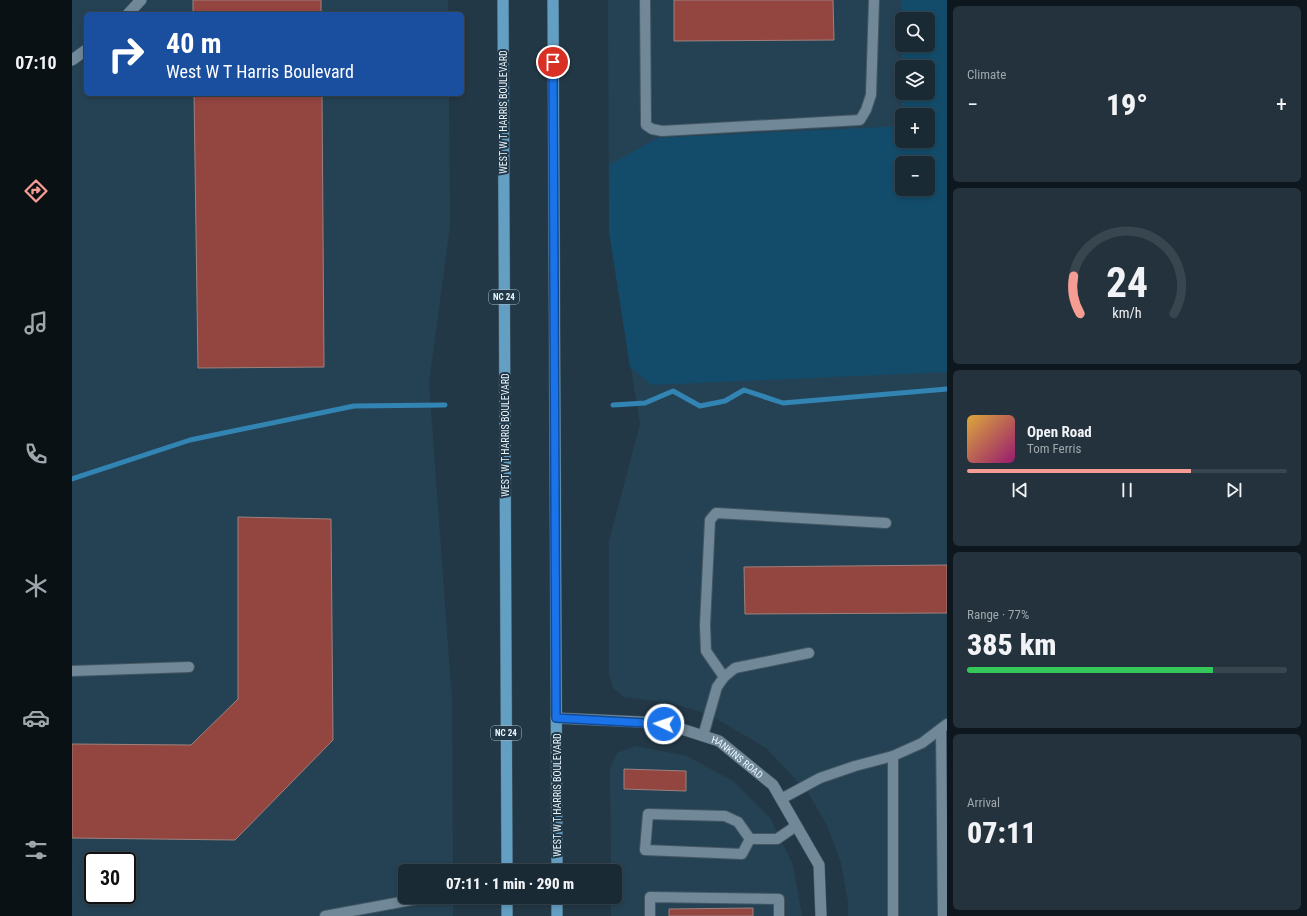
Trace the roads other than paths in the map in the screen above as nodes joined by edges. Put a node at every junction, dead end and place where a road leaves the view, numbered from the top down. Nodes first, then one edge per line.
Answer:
1 (141, 0) edge
2 (503, 0) edge
3 (553, 0) edge
4 (645, 0) edge
5 (874, 0) edge
6 (130, 12) edge
7 (84, 51) edge
8 (72, 60) edge
9 (886, 524) dead end
10 (809, 653) dead end
11 (189, 667) dead end
12 (72, 671) edge
13 (724, 677) junction
14 (556, 718) junction
15 (944, 726) edge
16 (703, 736) junction
17 (893, 756) junction
18 (781, 799) junction
19 (796, 826) junction
20 (750, 839) junction
21 (506, 864) edge
22 (557, 864) edge
23 (398, 903) edge
24 (507, 904) edge
25 (557, 904) edge
26 (325, 916) edge
27 (507, 916) edge
28 (557, 916) edge
29 (650, 916) edge
30 (779, 916) edge
31 (821, 916) edge
32 (893, 916) edge
33 (943, 916) edge

1 - 6 street
2 - 21 main road, WEST W T HARRIS BOULEVARD / NC 24
3 - 14 main road, WEST W T HARRIS BOULEVARD
4 - 5 lane
7 - 8 street
9 - 13 lane
10 - 13 lane
11 - 12 lane
13 - 16 lane
14 - 16 street, HANKINS ROAD
14 - 22 main road, WEST W T HARRIS BOULEVARD
15 - 17 lane
15 - 33 lane
16 - 18 street, HANKINS ROAD
17 - 18 lane
17 - 32 lane
18 - 19 street, HANKINS ROAD
19 - 20 lane
19 - 31 street, HANKINS ROAD
20 - 20 lane
23 - 26 lane
24 - 27 main road
25 - 28 main road
29 - 30 lane

